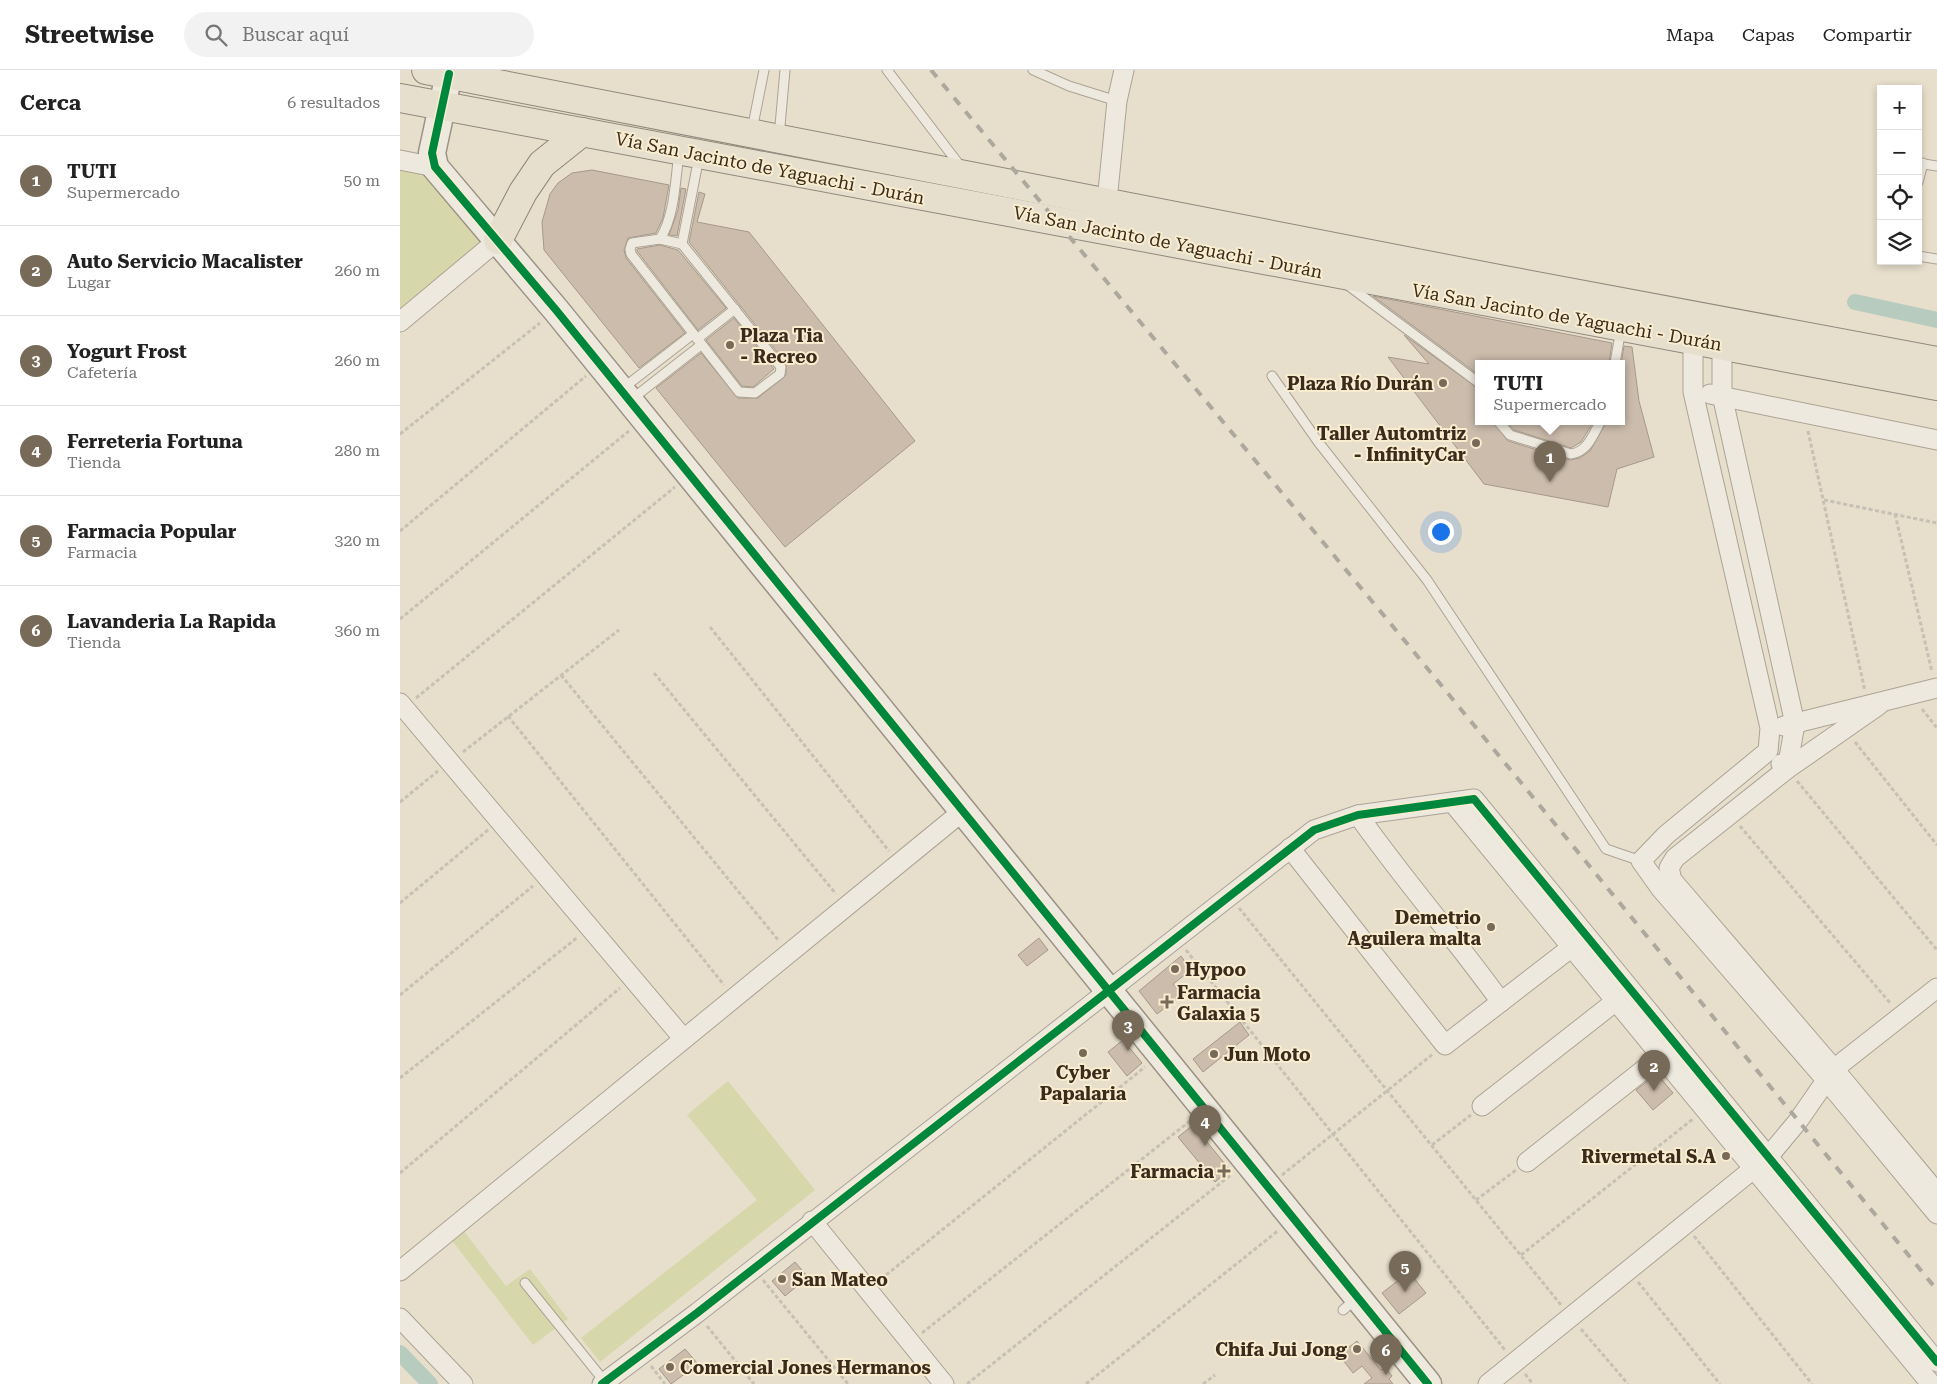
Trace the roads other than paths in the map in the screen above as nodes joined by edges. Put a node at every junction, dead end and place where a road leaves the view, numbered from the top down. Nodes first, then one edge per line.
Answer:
1 (764, 70) edge
2 (785, 70) edge
3 (887, 70) edge
4 (1034, 70) edge
5 (1124, 70) edge
6 (438, 72) edge
7 (400, 98) edge
8 (1117, 101) junction
9 (442, 106) junction
10 (582, 132) junction
11 (751, 132) junction
12 (779, 138) junction
13 (689, 154) junction
14 (400, 160) edge
15 (1922, 163) edge
16 (1937, 166) edge
17 (434, 167) junction
18 (966, 174) junction
19 (1107, 201) junction
20 (660, 239) junction
21 (498, 240) junction
22 (682, 244) junction
23 (1922, 257) edge
24 (1937, 260) edge
25 (1330, 273) junction
26 (734, 308) junction
27 (400, 322) edge
28 (1621, 327) junction
29 (1693, 328) junction
30 (1722, 333) junction
31 (697, 339) junction
32 (1616, 360) edge
33 (1937, 361) edge
34 (1272, 376) dead end
35 (1475, 383) edge
36 (1937, 386) edge
37 (1693, 392) junction
38 (1722, 395) junction
39 (632, 403) junction
40 (1501, 425) edge
41 (1599, 425) edge
42 (1937, 440) edge
43 (1937, 688) edge
44 (1886, 701) junction
45 (402, 705) edge
46 (1795, 724) junction
47 (1770, 728) junction
48 (1768, 751) junction
49 (1787, 769) junction
50 (1453, 803) junction
51 (963, 811) junction
52 (1358, 815) junction
53 (1290, 848) junction
54 (1641, 861) junction
55 (1572, 947) junction
56 (1937, 988) edge
57 (1110, 991) junction
58 (1616, 1001) junction
59 (1501, 1002) junction
60 (683, 1038) junction
61 (1661, 1056) junction
62 (1831, 1075) junction
63 (1482, 1106) road end
64 (1527, 1162) road end
65 (1761, 1163) junction
66 (1937, 1193) edge
67 (1937, 1214) edge
68 (812, 1221) junction
69 (400, 1271) edge
70 (525, 1283) dead end
71 (400, 1318) edge
72 (1937, 1362) edge
73 (604, 1383) edge
74 (464, 1384) edge
75 (944, 1384) edge
76 (1428, 1384) edge
77 (1488, 1384) edge
78 (1931, 1384) edge

1 - 11 lane
2 - 12 lane
3 - 18 lane
4 - 8 lane
5 - 8 street
6 - 9 street
6 - 11 main road, Vía San Jacinto de Yaguachi - Durán
7 - 9 main road, Vía San Jacinto de Yaguachi - Durán
8 - 19 street
9 - 10 main road, Vía San Jacinto de Yaguachi - Durán
9 - 17 street
10 - 13 main road, Vía San Jacinto de Yaguachi - Durán
10 - 21 main road
11 - 12 main road, Vía San Jacinto de Yaguachi - Durán
12 - 18 main road, Vía San Jacinto de Yaguachi - Durán
13 - 20 lane
13 - 22 lane
13 - 25 main road, Vía San Jacinto de Yaguachi - Durán
14 - 17 street
15 - 16 lane
17 - 21 street
18 - 19 main road, Vía San Jacinto de Yaguachi - Durán
19 - 29 main road, Vía San Jacinto de Yaguachi - Durán
20 - 22 lane
20 - 31 lane
21 - 27 street
21 - 39 street
22 - 26 lane
23 - 24 lane
25 - 28 main road, Vía San Jacinto de Yaguachi - Durán
25 - 35 lane
26 - 31 lane
26 - 31 lane
28 - 29 main road, Vía San Jacinto de Yaguachi - Durán
28 - 32 lane
29 - 30 main road, Vía San Jacinto de Yaguachi - Durán
29 - 37 street
30 - 33 main road, Vía San Jacinto de Yaguachi - Durán
30 - 36 main road, Vía San Jacinto de Yaguachi - Durán
30 - 38 street
31 - 39 lane
31 - 39 lane
34 - 54 lane
37 - 38 street
37 - 47 street
38 - 42 street
38 - 46 street
39 - 51 street
40 - 41 lane
43 - 44 street
44 - 46 street
44 - 49 street
45 - 60 street
46 - 47 street
46 - 49 street
47 - 48 street
48 - 49 street
48 - 54 street
49 - 62 street
50 - 52 street
50 - 55 street
50 - 65 street
51 - 57 street
51 - 60 street
52 - 53 street
52 - 59 street
53 - 57 street
53 - 59 street
54 - 62 street
55 - 58 street
55 - 59 street
56 - 62 street
57 - 68 street
57 - 76 street
58 - 61 street
58 - 63 street
60 - 69 street
61 - 64 street
61 - 65 street
62 - 65 street
62 - 66 street
62 - 67 street
65 - 72 street
65 - 77 street
65 - 78 street
68 - 73 street
68 - 75 street
70 - 73 lane
71 - 74 street

